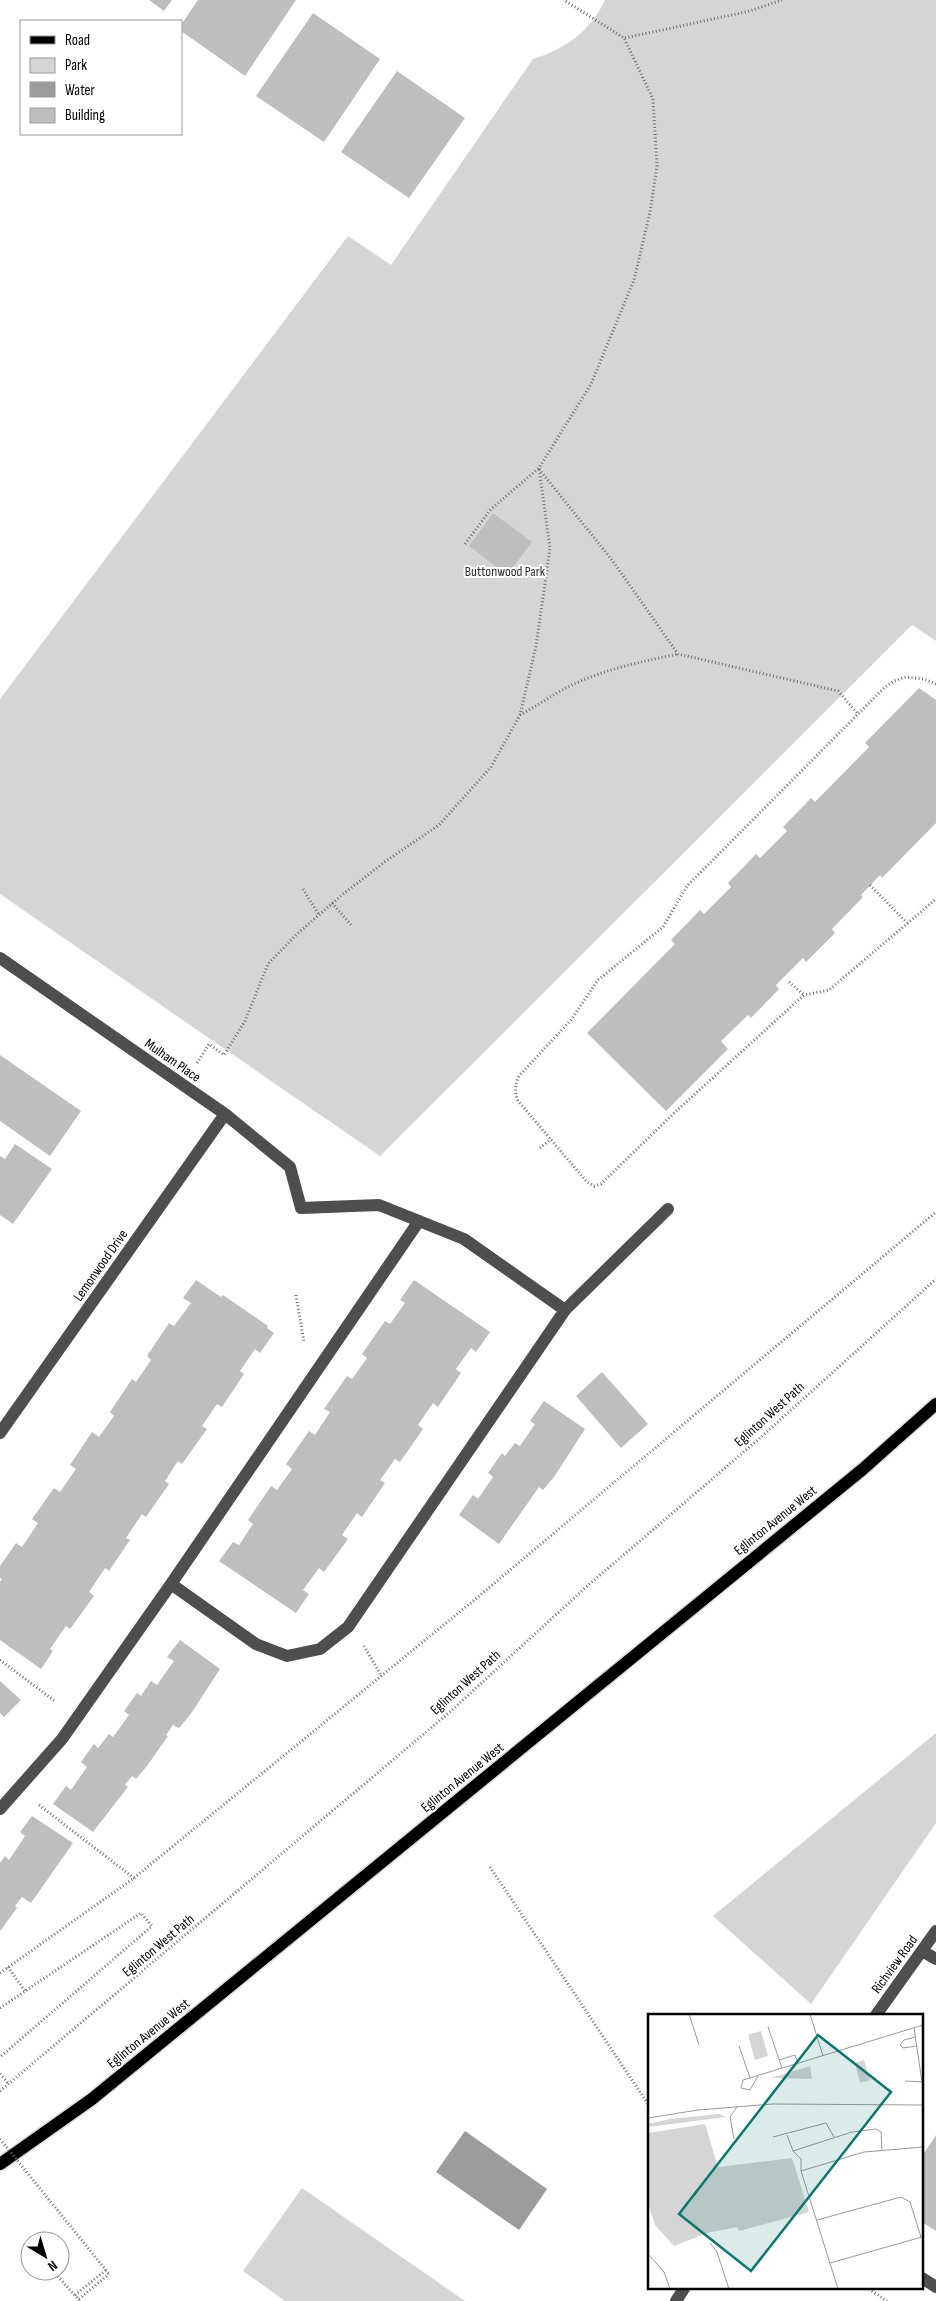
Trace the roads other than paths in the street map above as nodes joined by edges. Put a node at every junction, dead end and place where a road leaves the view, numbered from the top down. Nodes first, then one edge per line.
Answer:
1 (0, 958) edge
2 (225, 1114) junction
3 (668, 1208) dead end
4 (419, 1221) junction
5 (565, 1310) junction
6 (936, 1404) edge
7 (0, 1434) edge
8 (171, 1584) junction
9 (0, 1808) edge
10 (936, 1931) edge
11 (922, 1951) junction
12 (936, 1959) edge
13 (877, 2014) edge
14 (0, 2164) edge
15 (924, 2279) edge
16 (684, 2288) edge
17 (936, 2288) edge
18 (676, 2301) edge

1 - 2 street, Mulham Place
2 - 4 street, Mulham Place
2 - 7 street, Lemonwood Drive
3 - 5 street
4 - 5 street
4 - 8 street
5 - 8 street
6 - 14 main road, Eglinton Avenue West
8 - 9 street
10 - 11 street, Richview Road
11 - 12 street
11 - 13 street, Richview Road
15 - 17 street
16 - 18 street

